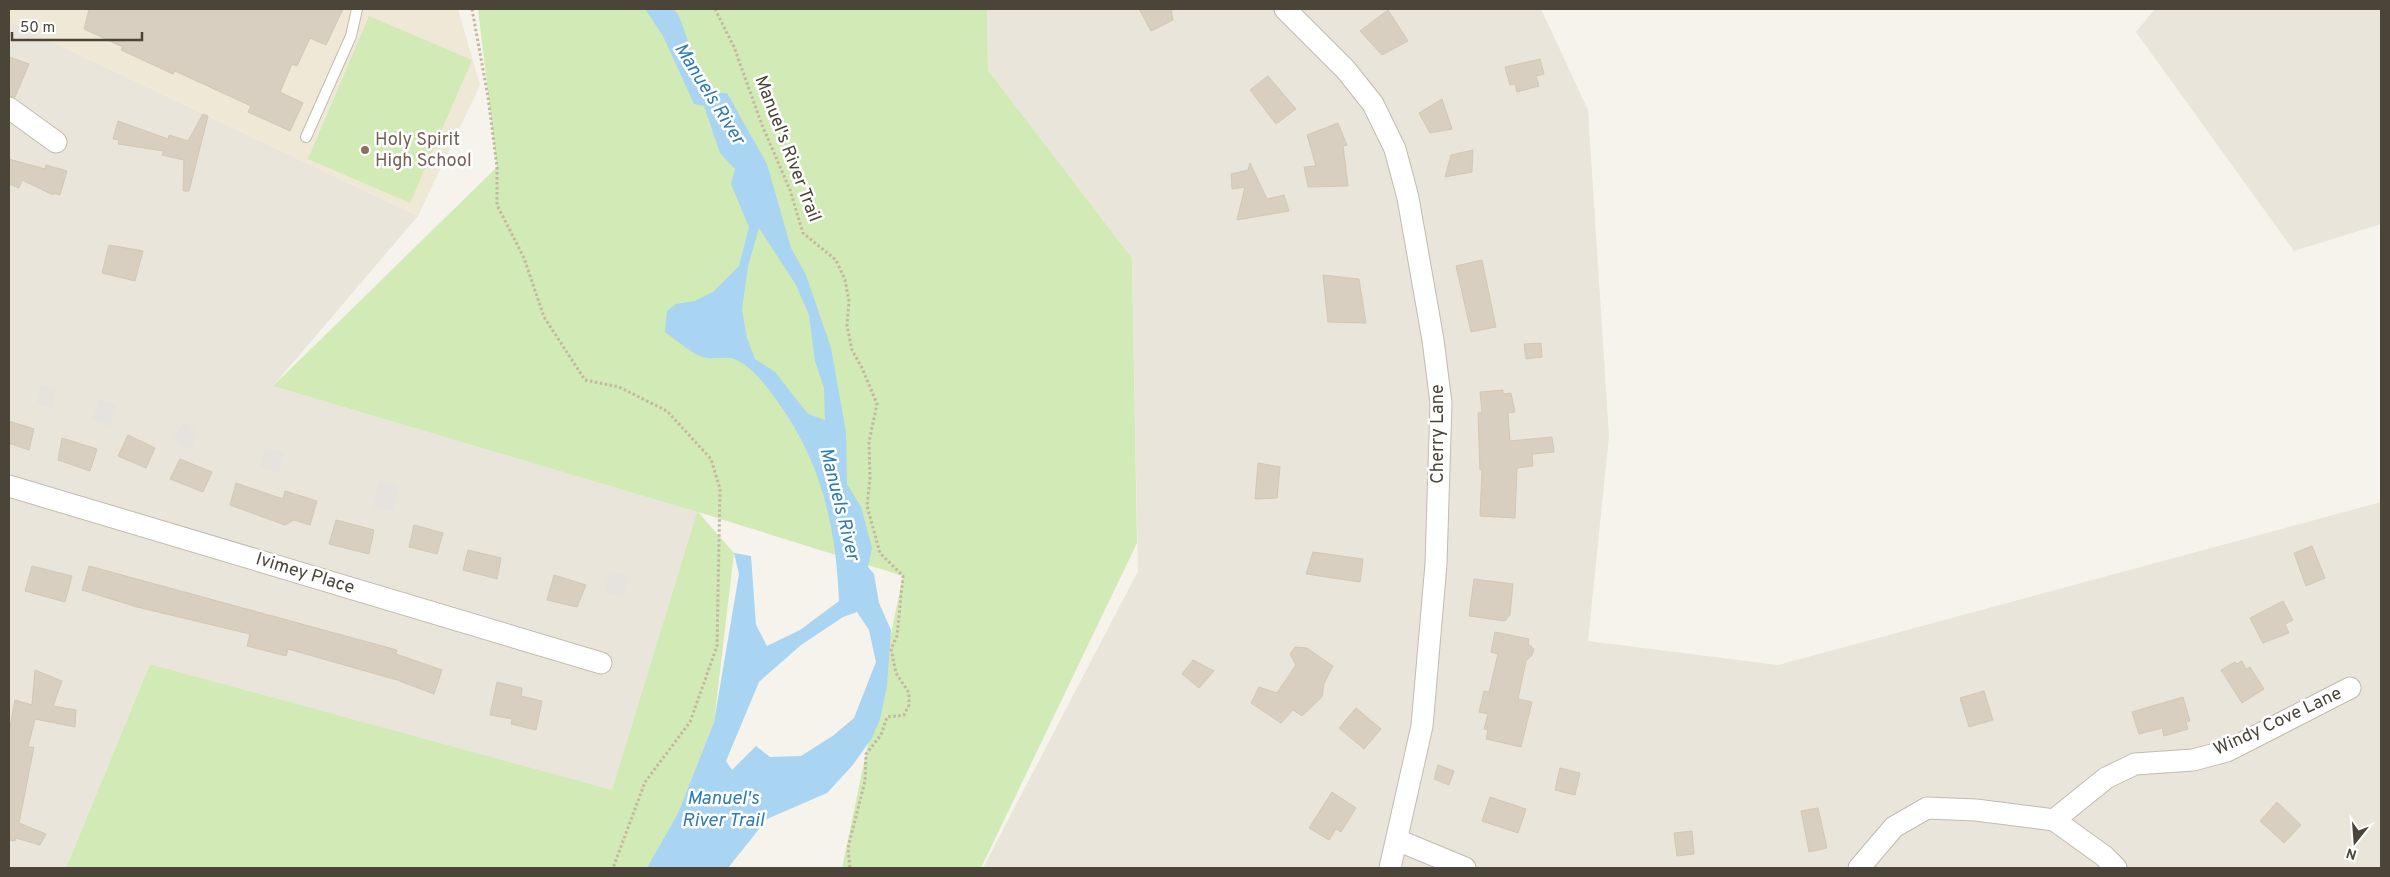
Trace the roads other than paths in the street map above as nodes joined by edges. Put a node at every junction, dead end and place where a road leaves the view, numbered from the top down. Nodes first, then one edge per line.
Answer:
1 (358, 9) edge
2 (1285, 9) edge
3 (9, 108) edge
4 (306, 137) dead end
5 (56, 142) dead end
6 (9, 486) edge
7 (601, 663) dead end
8 (2350, 688) dead end
9 (2054, 820) junction
10 (1397, 840) junction
11 (1390, 868) edge
12 (1465, 868) edge
13 (1859, 868) edge
14 (2116, 868) edge

1 - 4 lane
2 - 10 street, Cherry Lane
3 - 5 street
6 - 7 street, Ivimey Place
8 - 9 street, Windy Cove Lane
9 - 13 street
9 - 14 street
10 - 11 street, Cherry Lane
10 - 12 street

